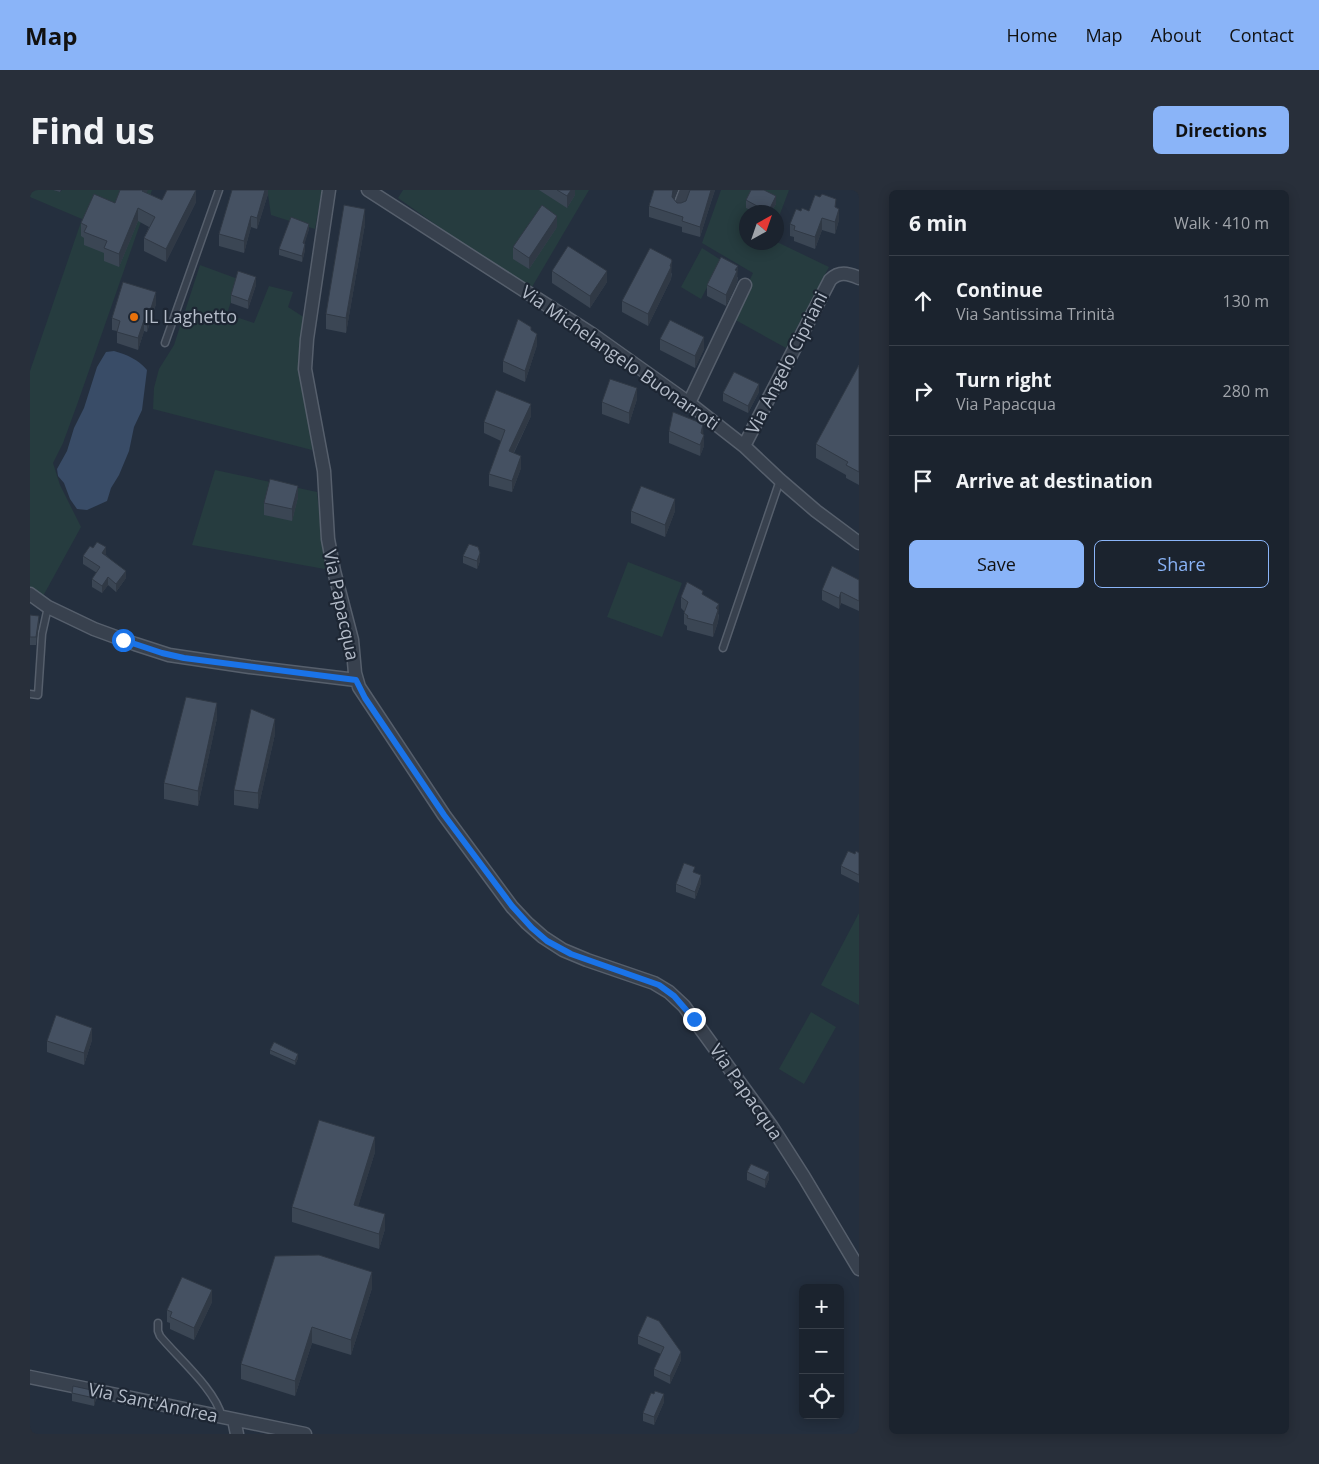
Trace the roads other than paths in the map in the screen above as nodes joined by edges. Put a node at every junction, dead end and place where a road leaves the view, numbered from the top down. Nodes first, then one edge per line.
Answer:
1 (220, 190) edge
2 (329, 190) edge
3 (368, 190) edge
4 (686, 190) edge
5 (680, 206) edge
6 (859, 278) edge
7 (745, 285) dead end
8 (164, 343) dead end
9 (689, 403) junction
10 (744, 446) junction
11 (780, 480) junction
12 (859, 543) edge
13 (30, 594) edge
14 (48, 607) junction
15 (722, 648) dead end
16 (356, 680) junction
17 (30, 694) edge
18 (859, 1269) edge
19 (158, 1323) dead end
20 (30, 1377) edge
21 (228, 1419) junction
22 (237, 1434) edge
23 (305, 1434) edge

1 - 8 lane
2 - 16 street, Via Papacqua
3 - 9 street, Via Michelangelo Buonarroti
4 - 5 street
6 - 10 street, Via Angelo Cipriani
7 - 9 street
9 - 10 street, Via Michelangelo Buonarroti
10 - 11 street, Via Michelangelo Buonarroti
11 - 12 street, Via Michelangelo Buonarroti
11 - 15 lane
13 - 14 street
14 - 16 street
14 - 17 lane
16 - 18 street, Via Papacqua
19 - 21 lane
20 - 21 street, Via Sant'Andrea
21 - 22 street
21 - 23 street, Via Sant'Andrea

